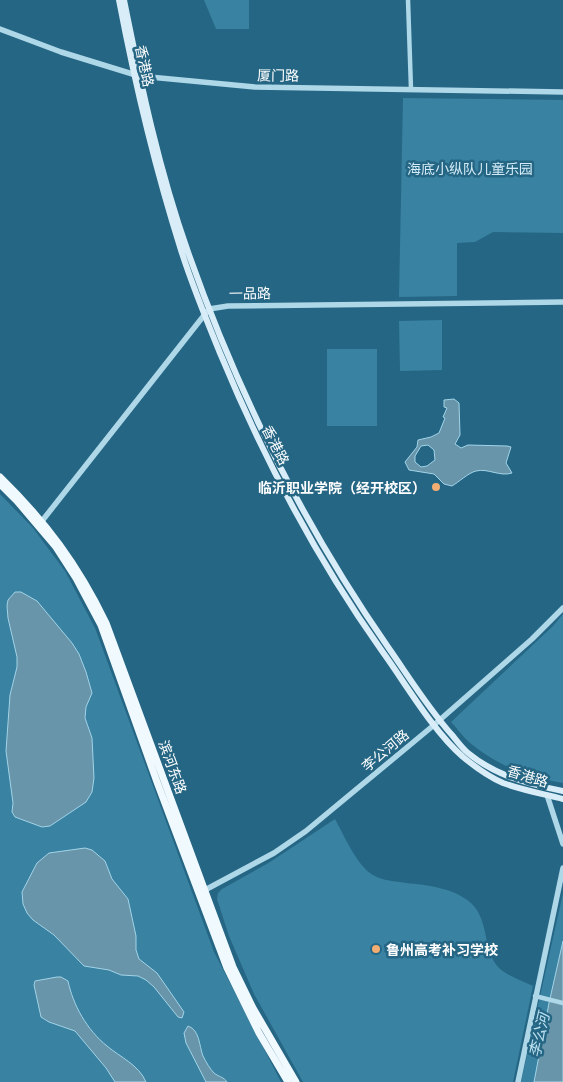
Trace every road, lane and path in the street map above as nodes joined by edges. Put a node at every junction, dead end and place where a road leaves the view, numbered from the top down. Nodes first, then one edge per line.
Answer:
1 (119, 0) edge
2 (124, 0) edge
3 (408, 0) edge
4 (0, 29) edge
5 (136, 76) junction
6 (411, 89) junction
7 (563, 92) edge
8 (563, 302) edge
9 (209, 309) junction
10 (204, 315) junction
11 (0, 477) edge
12 (0, 484) edge
13 (42, 521) junction
14 (563, 608) edge
15 (437, 723) junction
16 (563, 791) edge
17 (547, 795) junction
18 (563, 798) edge
19 (563, 844) edge
20 (563, 868) edge
21 (205, 890) junction
22 (535, 996) junction
23 (563, 1003) edge
24 (288, 1082) edge
25 (296, 1082) edge
26 (518, 1082) edge

1 - 5 main road, 香港路
2 - 5 main road, 香港路
3 - 6 street
4 - 5 street, 厦门路
5 - 6 street, 厦门路
5 - 9 main road, 香港路
5 - 10 main road, 香港路
6 - 7 street, 厦门路
8 - 9 street, 一品路
9 - 10 street
9 - 15 main road, 香港路
10 - 13 street
10 - 15 main road, 香港路
11 - 13 main road, 滨河东路
12 - 24 main road, 滨河东路
13 - 21 main road, 滨河东路
14 - 15 street, 李公河路
15 - 16 main road, 香港路
15 - 17 main road, 香港路
15 - 21 street, 李公河路
17 - 18 main road, 香港路
17 - 19 street
20 - 22 street
21 - 25 main road, 滨河东路
22 - 23 street
22 - 26 street

